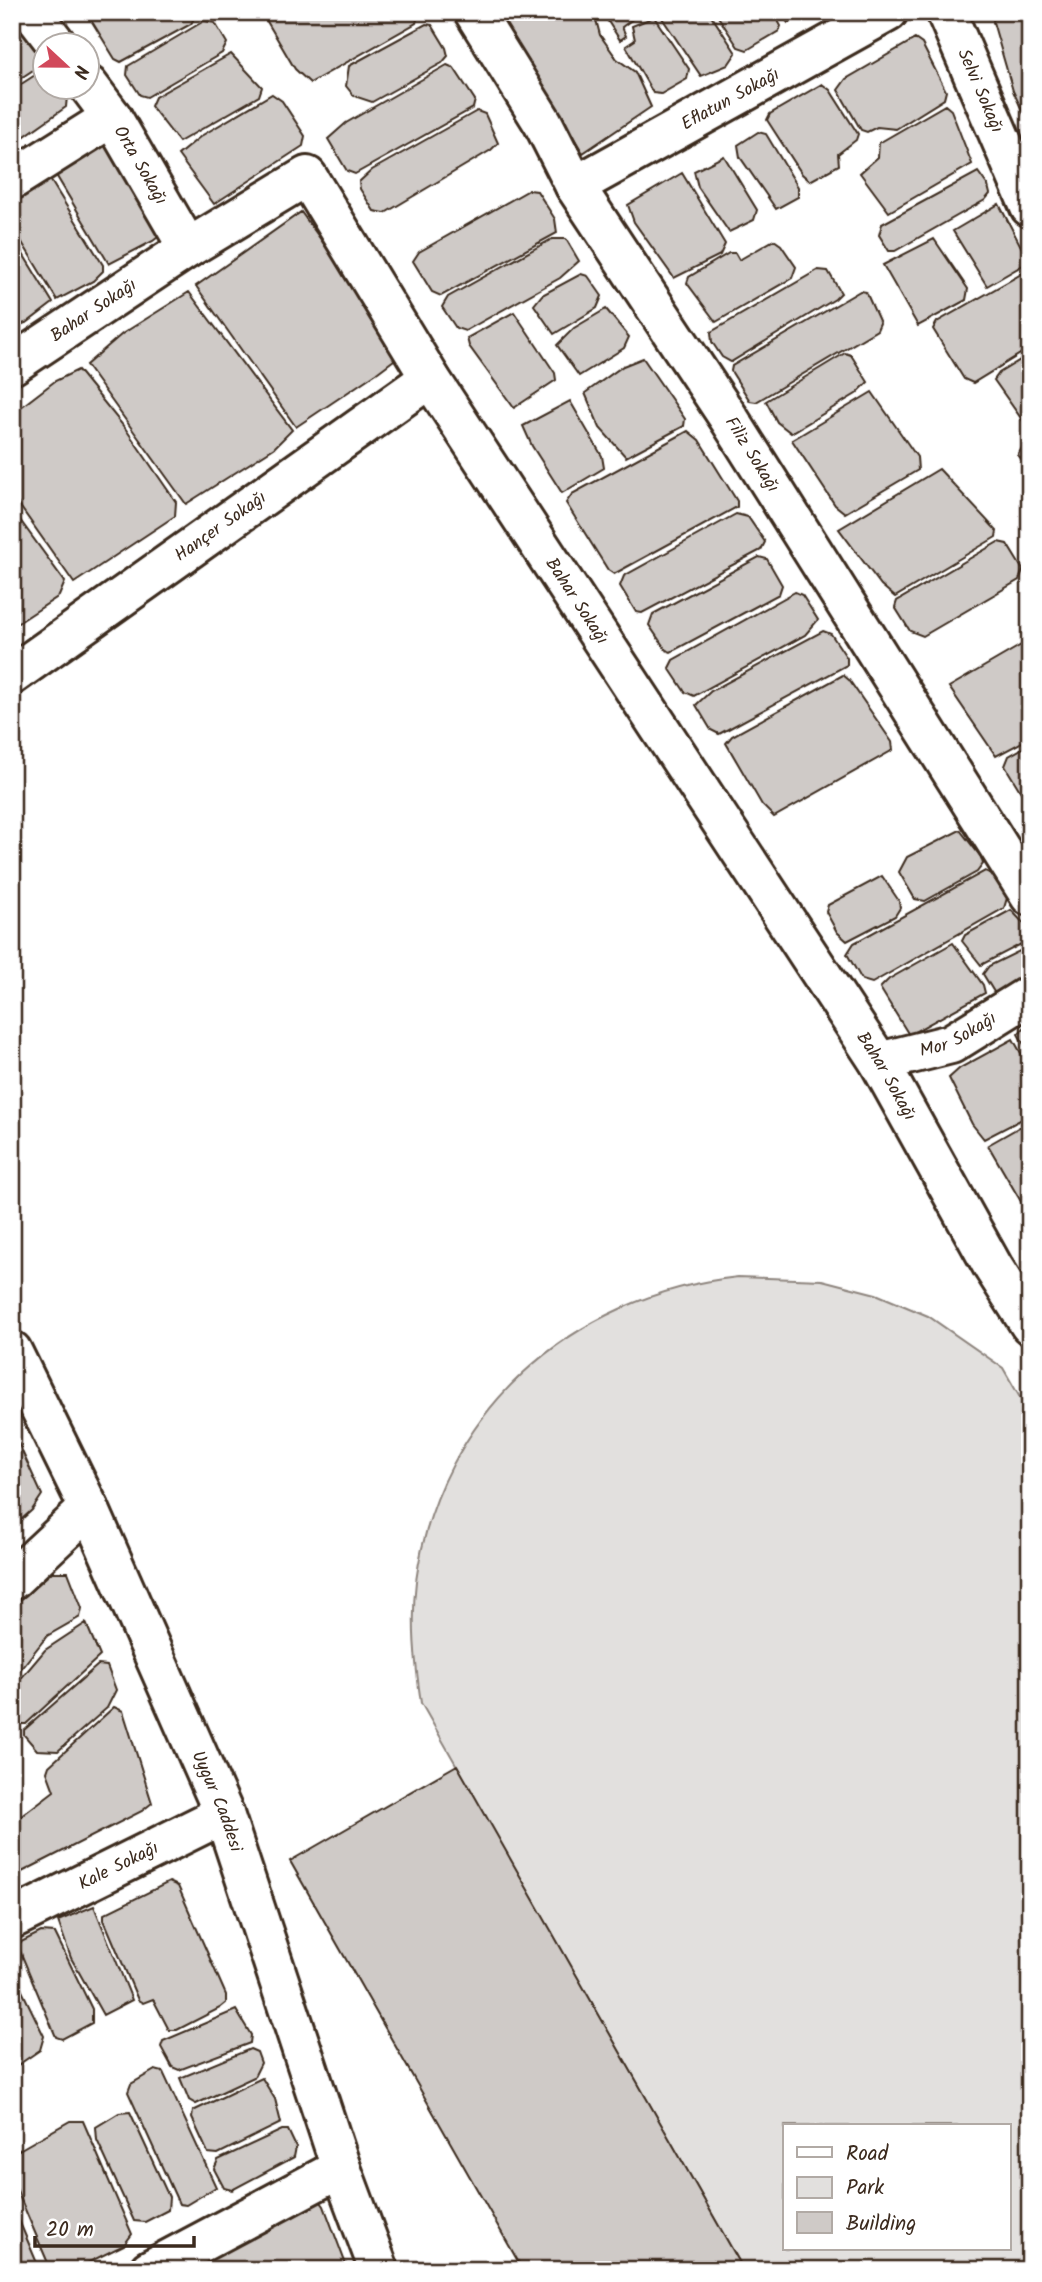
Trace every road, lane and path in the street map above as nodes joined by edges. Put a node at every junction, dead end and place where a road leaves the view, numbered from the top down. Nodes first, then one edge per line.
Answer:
1 (32, 12) edge
2 (474, 12) edge
3 (888, 12) edge
4 (946, 12) edge
5 (47, 32) edge
6 (101, 102) edge
7 (112, 117) junction
8 (12, 180) edge
9 (575, 186) junction
10 (1030, 207) edge
11 (188, 248) junction
12 (12, 365) edge
13 (430, 378) junction
14 (12, 675) edge
15 (1030, 896) edge
16 (1030, 995) edge
17 (879, 1062) junction
18 (1030, 1325) edge
19 (12, 1351) edge
20 (89, 1508) junction
21 (12, 1580) edge
22 (224, 1814) junction
23 (12, 1919) edge
24 (341, 2168) junction
25 (149, 2270) edge
26 (379, 2270) edge

1 - 5 street
2 - 9 street, Filiz Sokağı
3 - 9 street, Eflatun Sokağı
4 - 10 street, Selvi Sokağı
6 - 7 street, Orta Sokağı
7 - 8 street
7 - 11 street, Orta Sokağı
9 - 15 street, Filiz Sokağı
11 - 12 street, Bahar Sokağı
11 - 13 street, Bahar Sokağı
13 - 14 street, Hançer Sokağı
13 - 17 street, Bahar Sokağı
16 - 17 street, Mor Sokağı
17 - 18 street, Bahar Sokağı
19 - 20 street, Uygur Caddesi
20 - 21 street
20 - 22 street, Uygur Caddesi
22 - 23 street, Kale Sokağı
22 - 24 street, Uygur Caddesi
24 - 25 street
24 - 26 street, Uygur Caddesi

